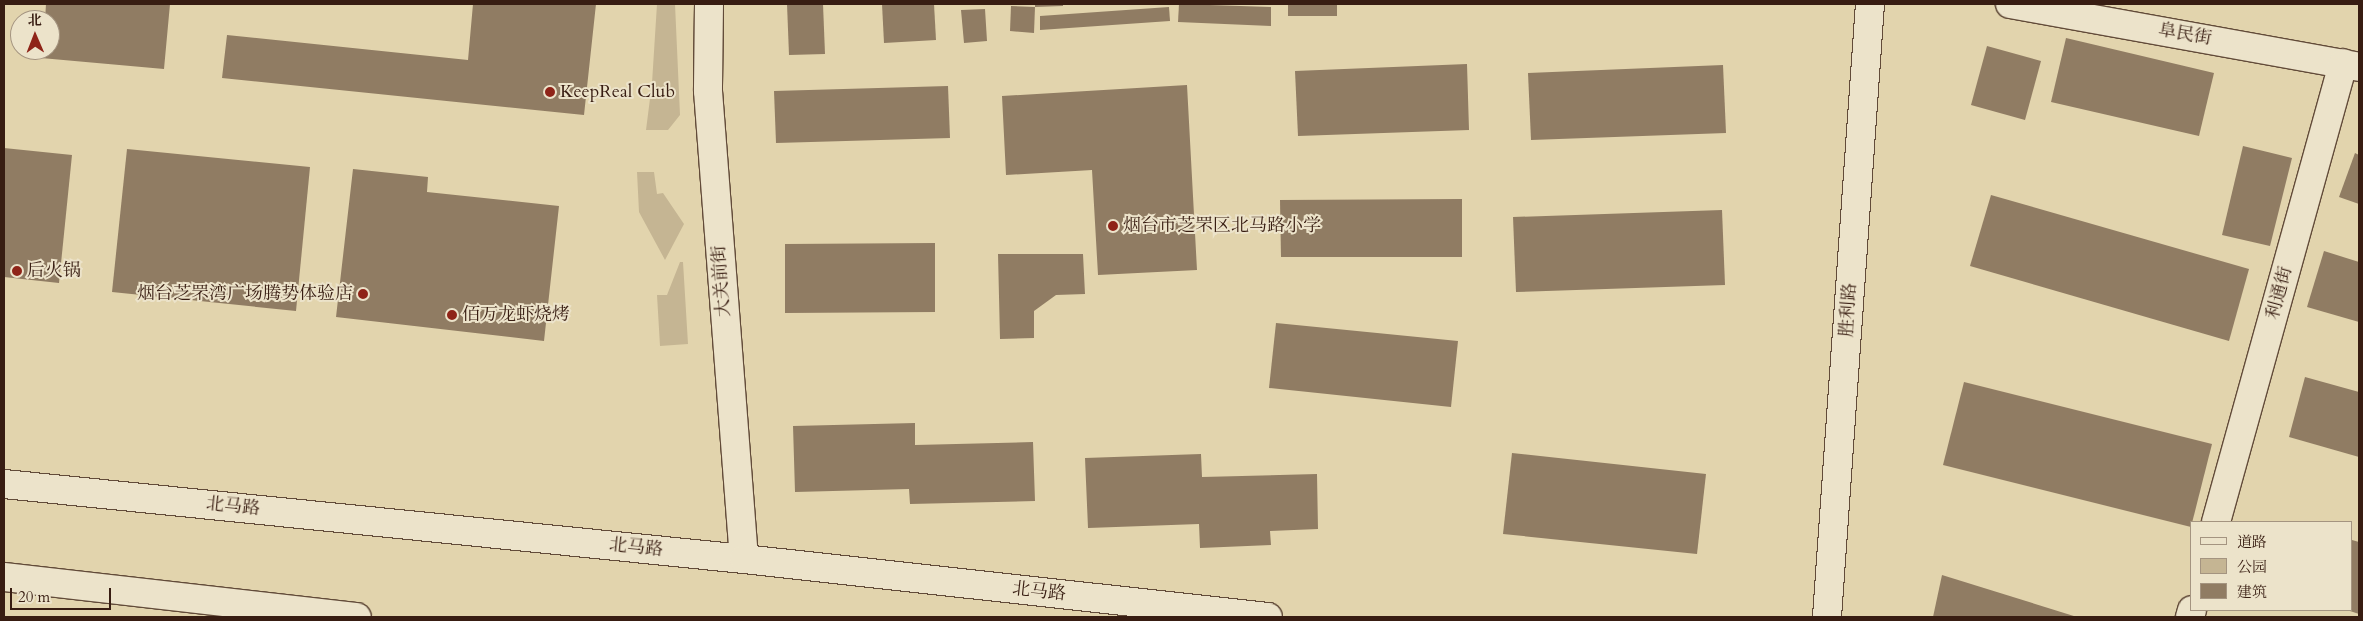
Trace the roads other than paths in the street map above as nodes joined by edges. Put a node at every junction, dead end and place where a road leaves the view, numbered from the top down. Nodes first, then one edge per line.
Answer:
1 (710, 4) edge
2 (1870, 4) edge
3 (2010, 4) edge
4 (2351, 65) edge
5 (4, 484) edge
6 (2216, 521) edge
7 (744, 558) junction
8 (4, 577) edge
9 (357, 617) edge
10 (1268, 617) edge
11 (1827, 617) edge

1 - 7 street, 大关前街
2 - 11 street, 胜利路
3 - 4 street, 阜民街
4 - 6 street, 利通街
5 - 7 street, 北马路
7 - 10 street, 北马路
8 - 9 street

